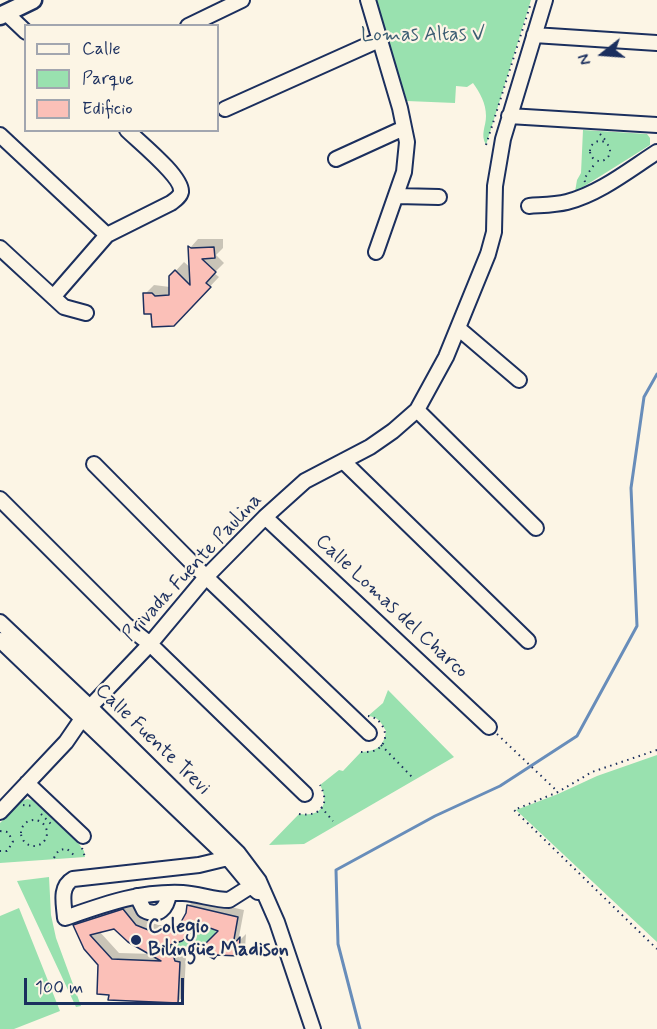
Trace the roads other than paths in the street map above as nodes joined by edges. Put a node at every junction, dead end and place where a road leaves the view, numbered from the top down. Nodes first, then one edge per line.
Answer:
1 (33, 0) edge
2 (242, 0) edge
3 (368, 0) edge
4 (545, 0) edge
5 (3, 15) edge
6 (192, 24) edge
7 (24, 31) edge
8 (534, 35) junction
9 (379, 40) junction
10 (657, 43) edge
11 (225, 109) dead end
12 (509, 116) junction
13 (657, 125) edge
14 (404, 128) junction
15 (129, 132) edge
16 (0, 135) edge
17 (657, 152) edge
18 (336, 159) dead end
19 (397, 196) junction
20 (439, 197) dead end
21 (529, 206) dead end
22 (107, 235) junction
23 (0, 248) edge
24 (376, 252) dead end
25 (54, 296) junction
26 (86, 313) dead end
27 (458, 328) junction
28 (519, 380) dead end
29 (417, 411) junction
30 (343, 461) junction
31 (94, 464) dead end
32 (0, 499) edge
33 (265, 516) junction
34 (536, 528) dead end
35 (206, 577) junction
36 (0, 622) edge
37 (0, 640) edge
38 (528, 641) dead end
39 (150, 644) junction
40 (90, 707) junction
41 (81, 719) junction
42 (489, 727) dead end
43 (369, 733) dead end
44 (27, 783) junction
45 (305, 794) dead end
46 (0, 812) edge
47 (78, 840) road end
48 (233, 856) junction
49 (255, 884) junction
50 (169, 893) junction
51 (137, 896) junction
52 (313, 1029) edge

1 - 5 main road
2 - 6 street
3 - 9 street
4 - 8 street, Privada Fuente Paulina
5 - 7 street
8 - 10 street
8 - 12 street, Privada Fuente Paulina
9 - 11 street
9 - 14 street
12 - 13 street
12 - 27 street, Privada Fuente Paulina
14 - 18 street
14 - 19 street
15 - 22 street
16 - 22 street
17 - 21 street
19 - 20 street
19 - 24 street
22 - 25 street
23 - 25 street
25 - 26 street
27 - 28 street
27 - 29 street, Privada Fuente Paulina
29 - 30 street, Privada Fuente Paulina
29 - 34 street
30 - 33 street, Privada Fuente Paulina
30 - 38 street
31 - 35 street
32 - 39 street
33 - 35 street, Privada Fuente Paulina
33 - 42 street, Calle Lomas del Charco
35 - 39 street, Privada Fuente Paulina
35 - 43 street
36 - 40 street, Calle Fuente Trevi
37 - 41 street, Calle Fuente Trevi
39 - 40 street, Privada Fuente Paulina
39 - 45 street
40 - 41 street, Privada Fuente Paulina
40 - 48 street, Calle Fuente Trevi
41 - 44 street, Privada Fuente Paulina
41 - 48 street, Calle Fuente Trevi
44 - 46 street, Privada Fuente Paulina
44 - 47 street
48 - 49 street, Calle Fuente Trevi
48 - 51 street
49 - 50 street
49 - 52 street, Calle Fuente Trevi
50 - 51 street
50 - 51 street

